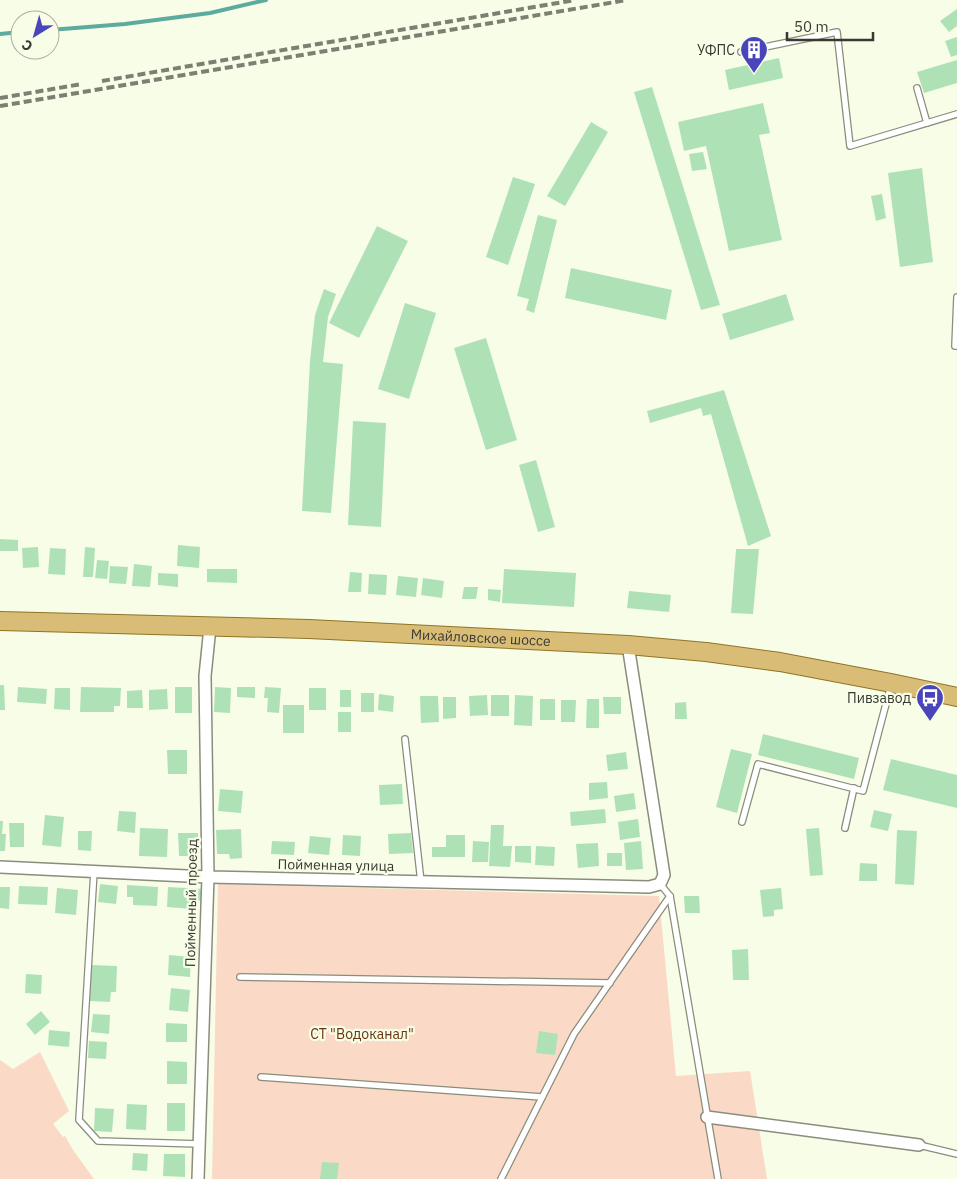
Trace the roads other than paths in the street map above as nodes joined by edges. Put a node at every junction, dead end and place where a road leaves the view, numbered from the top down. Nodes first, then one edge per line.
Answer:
1 (741, 52) dead end
2 (917, 88) dead end
3 (957, 114) edge
4 (928, 123) junction
5 (957, 296) edge
6 (957, 346) edge
7 (0, 621) edge
8 (210, 627) junction
9 (628, 645) junction
10 (891, 683) junction
11 (957, 697) edge
12 (405, 739) dead end
13 (854, 788) junction
14 (742, 822) dead end
15 (845, 828) dead end
16 (0, 867) edge
17 (94, 871) junction
18 (208, 877) junction
19 (662, 880) junction
20 (422, 882) junction
21 (670, 896) junction
22 (240, 977) dead end
23 (610, 983) junction
24 (261, 1077) dead end
25 (542, 1097) junction
26 (707, 1118) junction
27 (200, 1144) junction
28 (919, 1145) joint
29 (957, 1154) edge
30 (198, 1179) edge
31 (501, 1179) edge
32 (718, 1179) edge

1 - 4 lane
2 - 4 lane
3 - 4 lane
5 - 6 lane
7 - 8 main road, Михайловское шоссе
8 - 9 main road, Михайловское шоссе
8 - 18 street, Пойменный проезд
9 - 10 main road, Михайловское шоссе
9 - 19 street
10 - 11 main road, Михайловское шоссе
10 - 13 lane
12 - 20 lane
13 - 14 lane
13 - 15 lane
16 - 17 street, Пойменная улица
17 - 18 street, Пойменная улица
17 - 27 lane
18 - 20 street, Пойменная улица
18 - 27 street, Пойменный проезд
19 - 20 street, Пойменная улица
19 - 21 lane
21 - 23 lane
21 - 26 lane
22 - 23 lane
23 - 25 lane
24 - 25 lane
25 - 31 lane
26 - 28 street
26 - 32 lane
27 - 30 street, Пойменный проезд
28 - 29 lane

